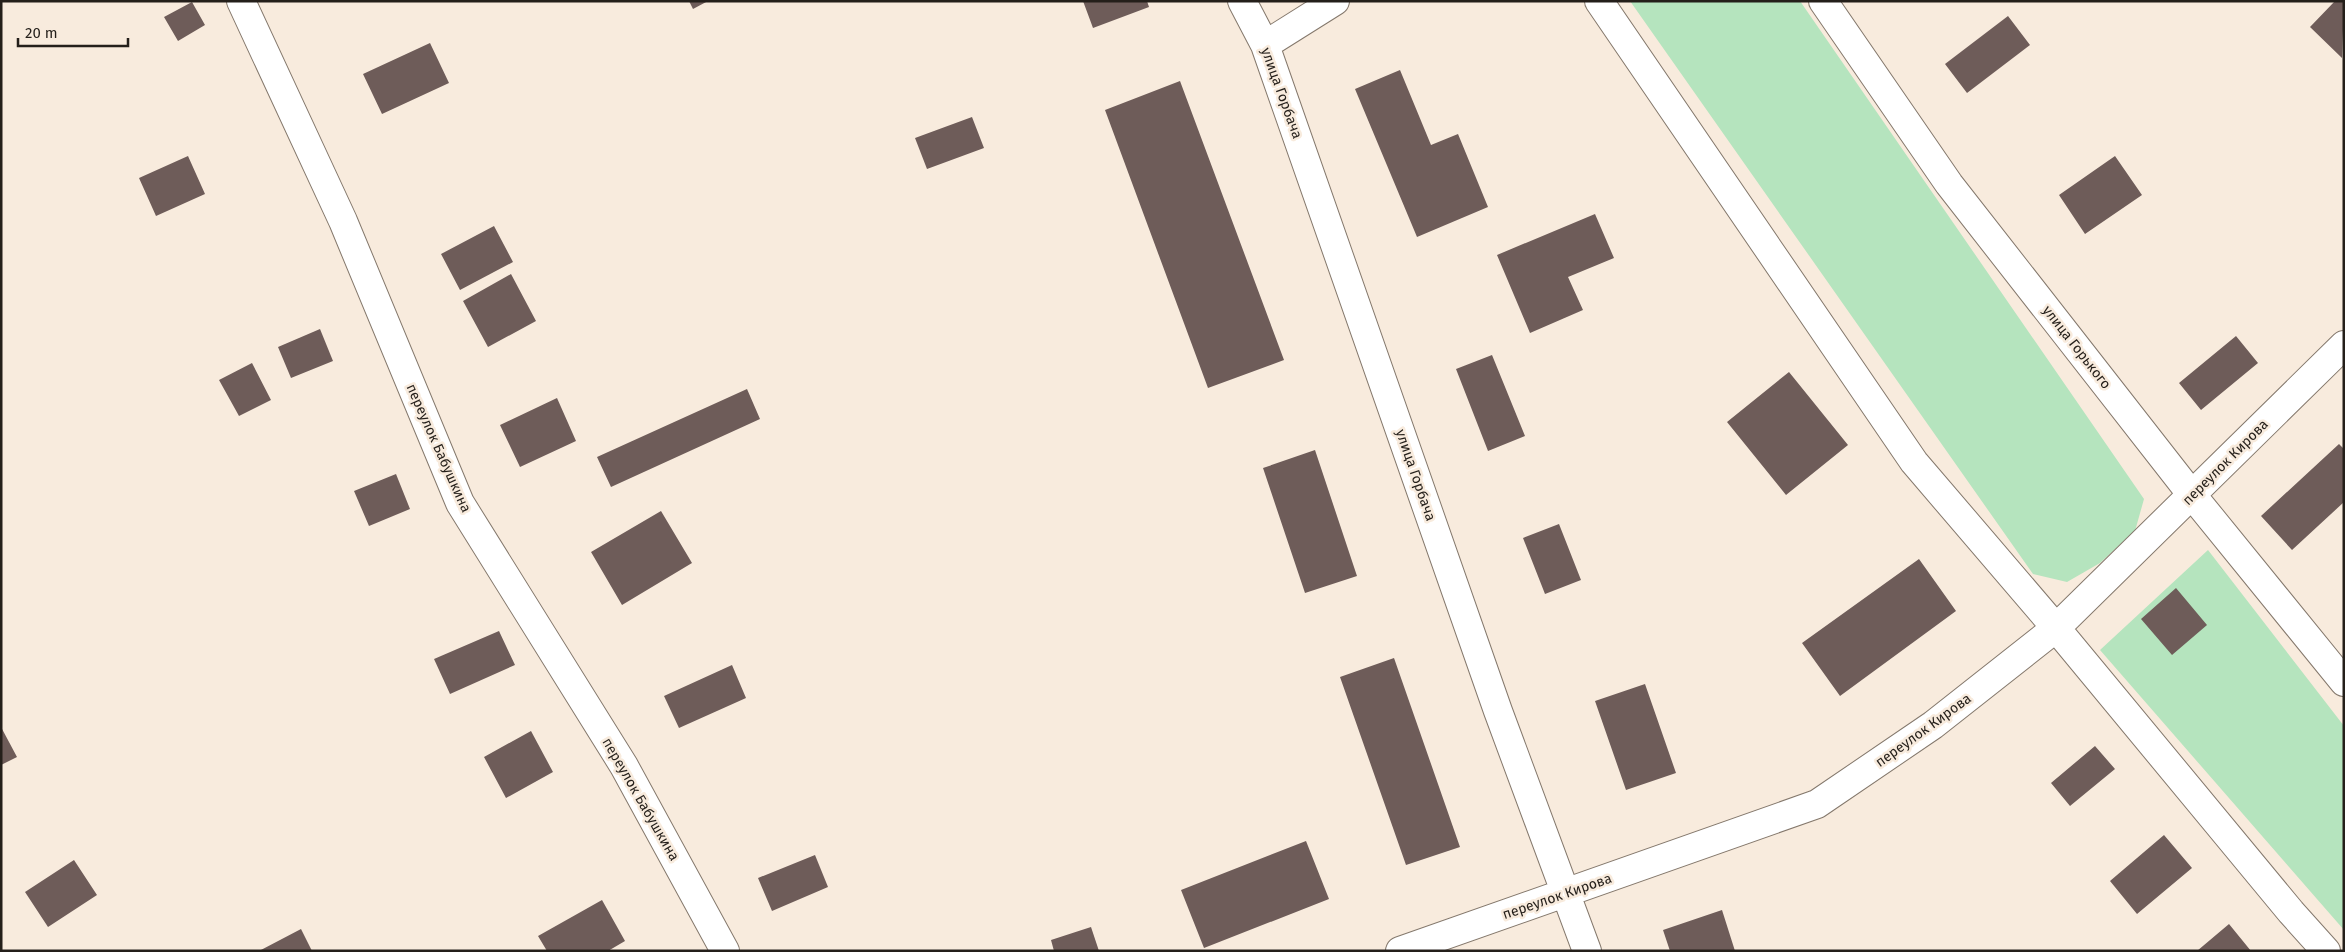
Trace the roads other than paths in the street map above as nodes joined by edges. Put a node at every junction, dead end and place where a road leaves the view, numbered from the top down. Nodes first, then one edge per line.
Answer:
1 (242, 1) edge
2 (1242, 1) edge
3 (1335, 1) edge
4 (1599, 1) edge
5 (1823, 1) edge
6 (1266, 45) junction
7 (2344, 345) edge
8 (2192, 495) junction
9 (2056, 628) junction
10 (2344, 682) edge
11 (1567, 893) junction
12 (725, 951) edge
13 (1400, 951) edge
14 (1587, 951) edge
15 (2326, 951) edge

1 - 12 street, переулок Бабушкина
2 - 6 street, улица Горбача
3 - 6 street
4 - 9 street
5 - 8 street, улица Горького
6 - 11 street, улица Горбача
7 - 8 street, переулок Кирова
8 - 9 street, переулок Кирова
8 - 10 street, улица Горького
9 - 11 street, переулок Кирова
9 - 15 street
11 - 13 street, переулок Кирова
11 - 14 street, улица Горбача

